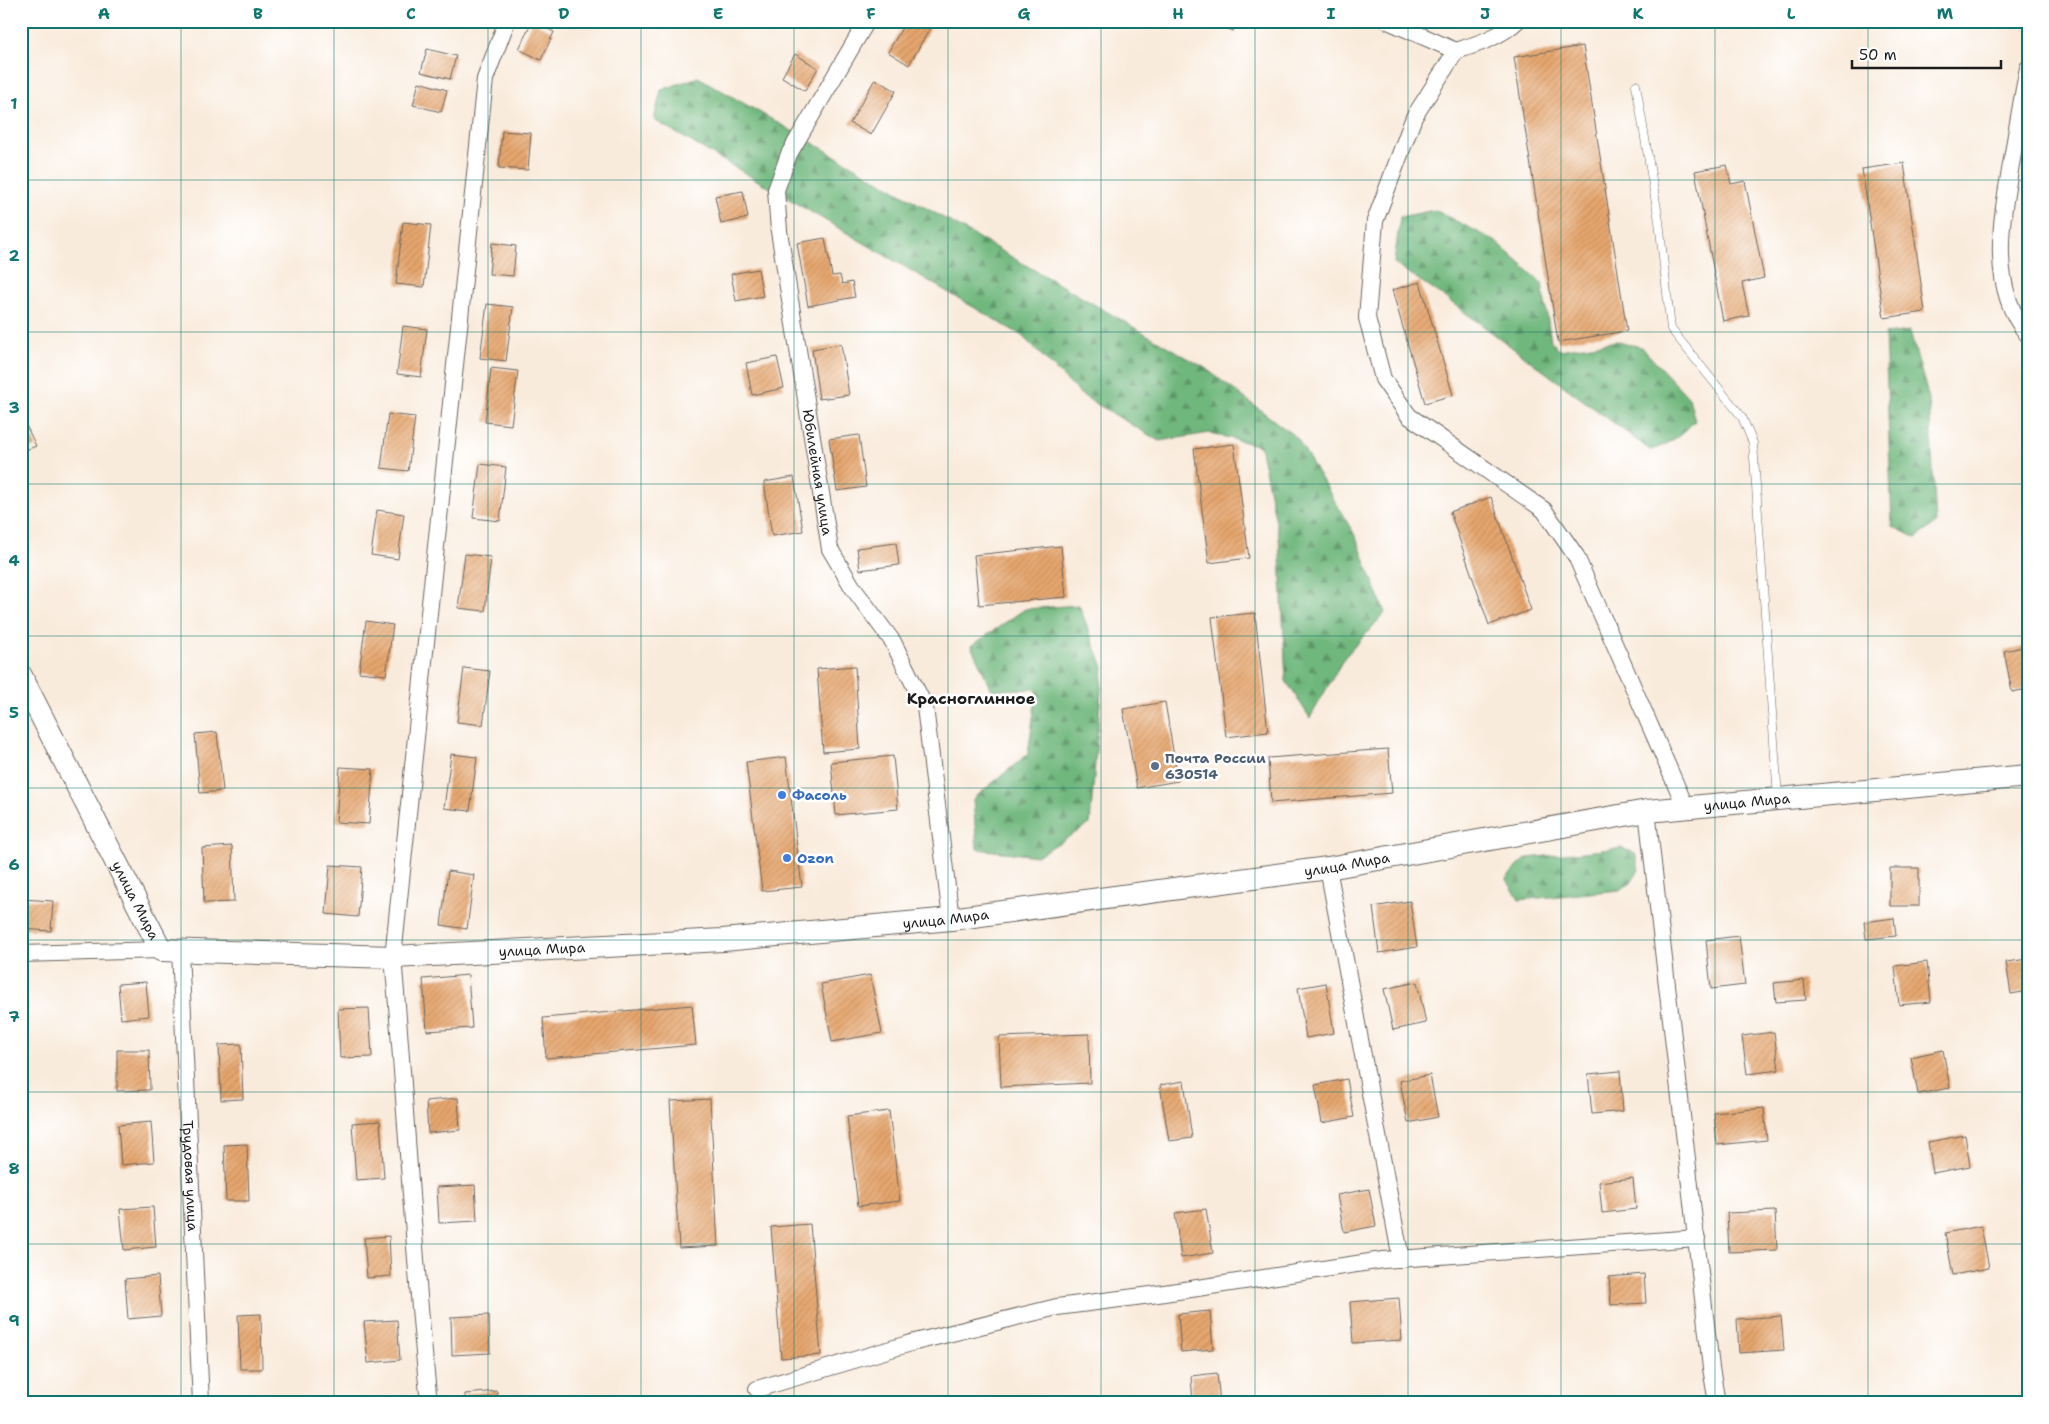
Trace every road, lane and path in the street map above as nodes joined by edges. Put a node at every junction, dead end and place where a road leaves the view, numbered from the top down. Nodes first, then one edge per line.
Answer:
1 (508, 21) edge
2 (868, 21) edge
3 (1388, 21) edge
4 (1517, 21) edge
5 (1456, 50) junction
6 (2028, 68) edge
7 (1636, 85) dead end
8 (2028, 335) edge
9 (21, 676) edge
10 (2028, 776) edge
11 (1778, 800) junction
12 (1686, 808) junction
13 (1647, 811) junction
14 (1328, 868) junction
15 (951, 919) junction
16 (171, 950) junction
17 (21, 954) edge
18 (393, 957) junction
19 (1697, 1238) junction
20 (1400, 1258) junction
21 (757, 1389) dead end
22 (201, 1403) edge
23 (429, 1403) edge
24 (1717, 1403) edge

1 - 18 street
2 - 15 street, Юбилейная улица
3 - 5 street
4 - 5 street
5 - 12 street
6 - 8 street
7 - 11 lane
9 - 16 street, улица Мира
10 - 11 street, улица Мира
11 - 12 street, улица Мира
12 - 13 street, улица Мира
13 - 14 street, улица Мира
13 - 19 street
14 - 15 street, улица Мира
14 - 20 street
15 - 18 street, улица Мира
16 - 17 street
16 - 18 street, улица Мира
16 - 22 street, Трудовая улица
18 - 23 street
19 - 20 street
19 - 24 street
20 - 21 street

